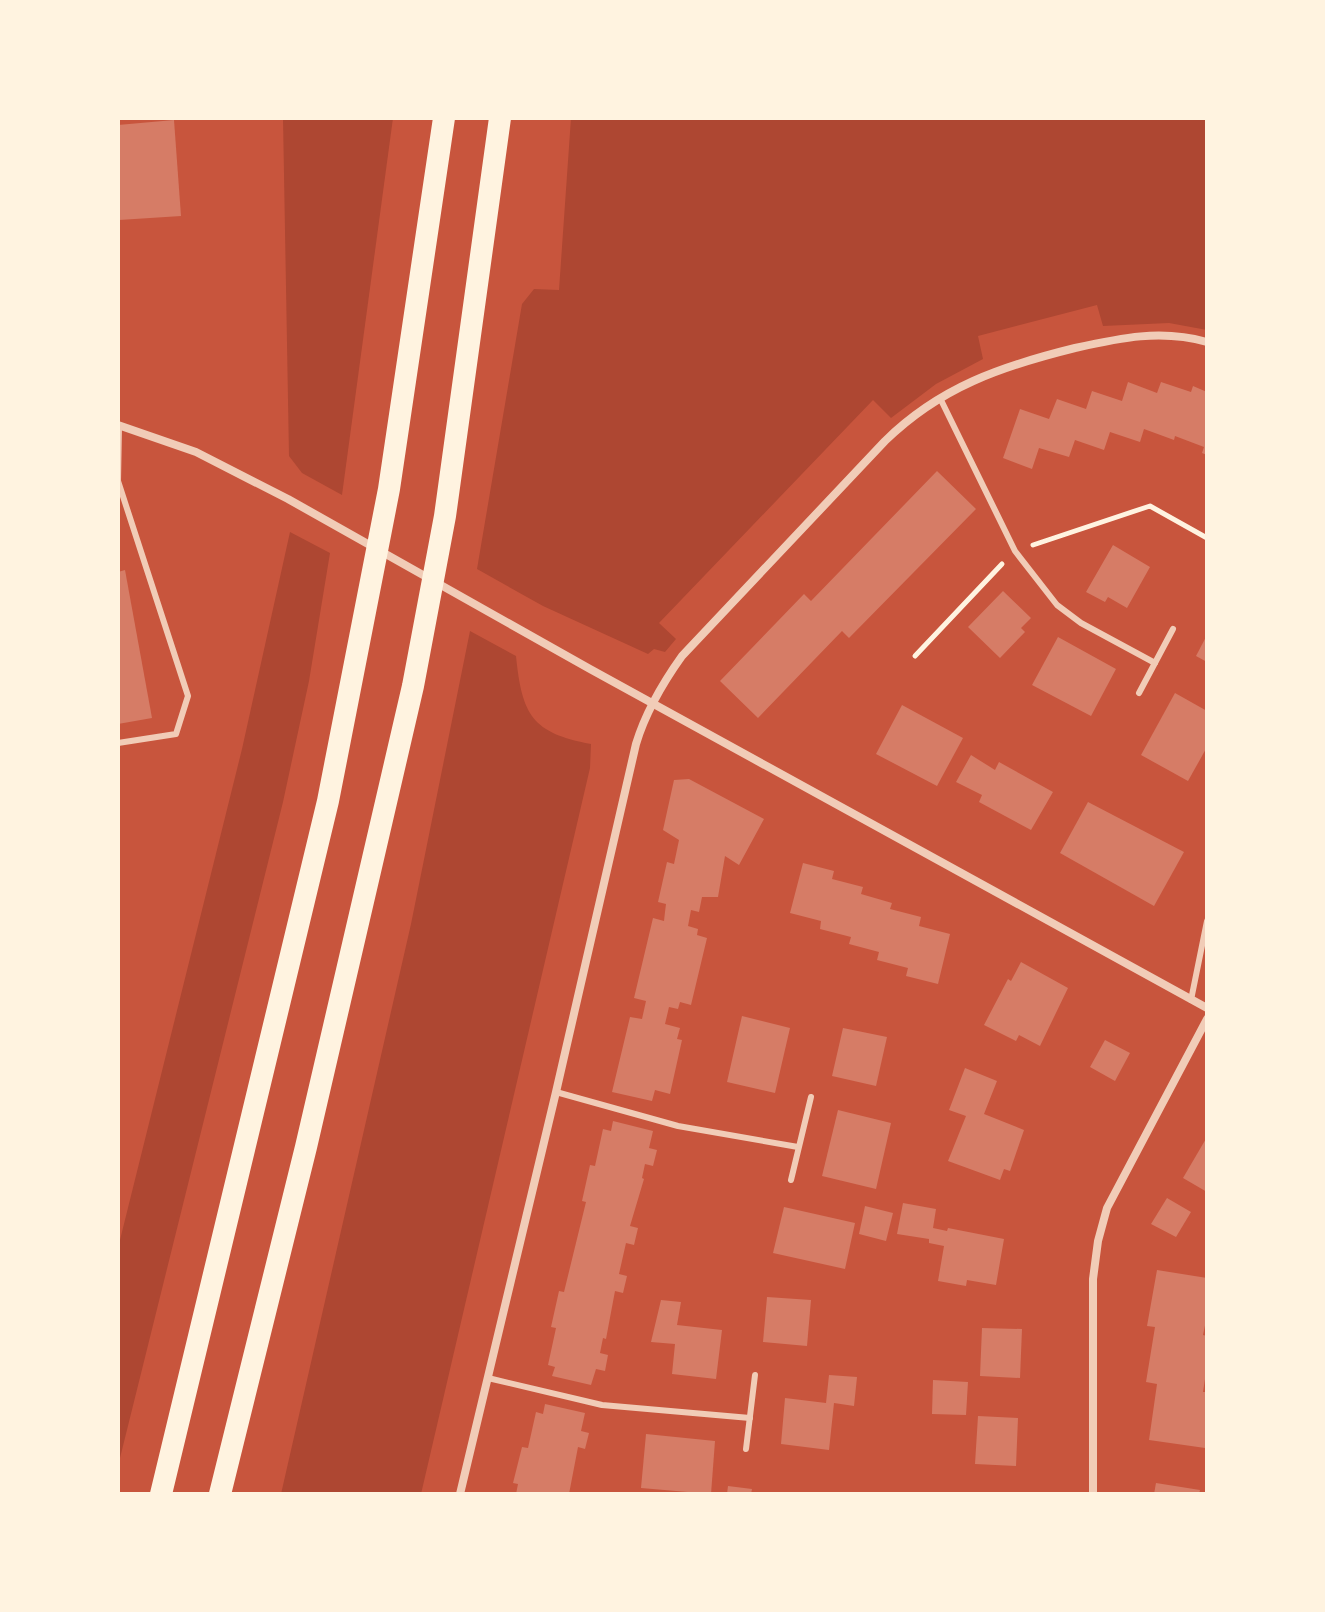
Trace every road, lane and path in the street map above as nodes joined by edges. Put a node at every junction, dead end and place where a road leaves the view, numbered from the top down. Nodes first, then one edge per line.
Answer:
1 (444, 118) edge
2 (500, 118) edge
3 (1207, 342) edge
4 (940, 398) junction
5 (118, 426) edge
6 (1207, 538) edge
7 (1015, 551) junction
8 (1173, 629) dead end
9 (915, 656) dead end
10 (1155, 663) junction
11 (1139, 693) dead end
12 (652, 702) junction
13 (118, 743) edge
14 (1207, 921) edge
15 (1191, 1000) junction
16 (1207, 1008) edge
17 (1207, 1019) edge
18 (556, 1092) junction
19 (811, 1097) dead end
20 (798, 1147) junction
21 (791, 1180) dead end
22 (755, 1375) dead end
23 (488, 1378) junction
24 (750, 1418) junction
25 (746, 1449) dead end
26 (161, 1494) edge
27 (220, 1494) edge
28 (460, 1494) edge
29 (1093, 1494) edge

1 - 26 highway
2 - 27 highway
3 - 4 street
4 - 7 lane
4 - 12 street
5 - 12 street
5 - 13 lane
6 - 7 path
7 - 9 path
7 - 10 lane
8 - 10 lane
10 - 11 lane
12 - 15 street
12 - 18 street
14 - 15 lane
15 - 16 street
17 - 29 street
18 - 20 lane
18 - 23 street
19 - 20 lane
20 - 21 lane
22 - 24 lane
23 - 24 lane
23 - 28 street
24 - 25 lane

